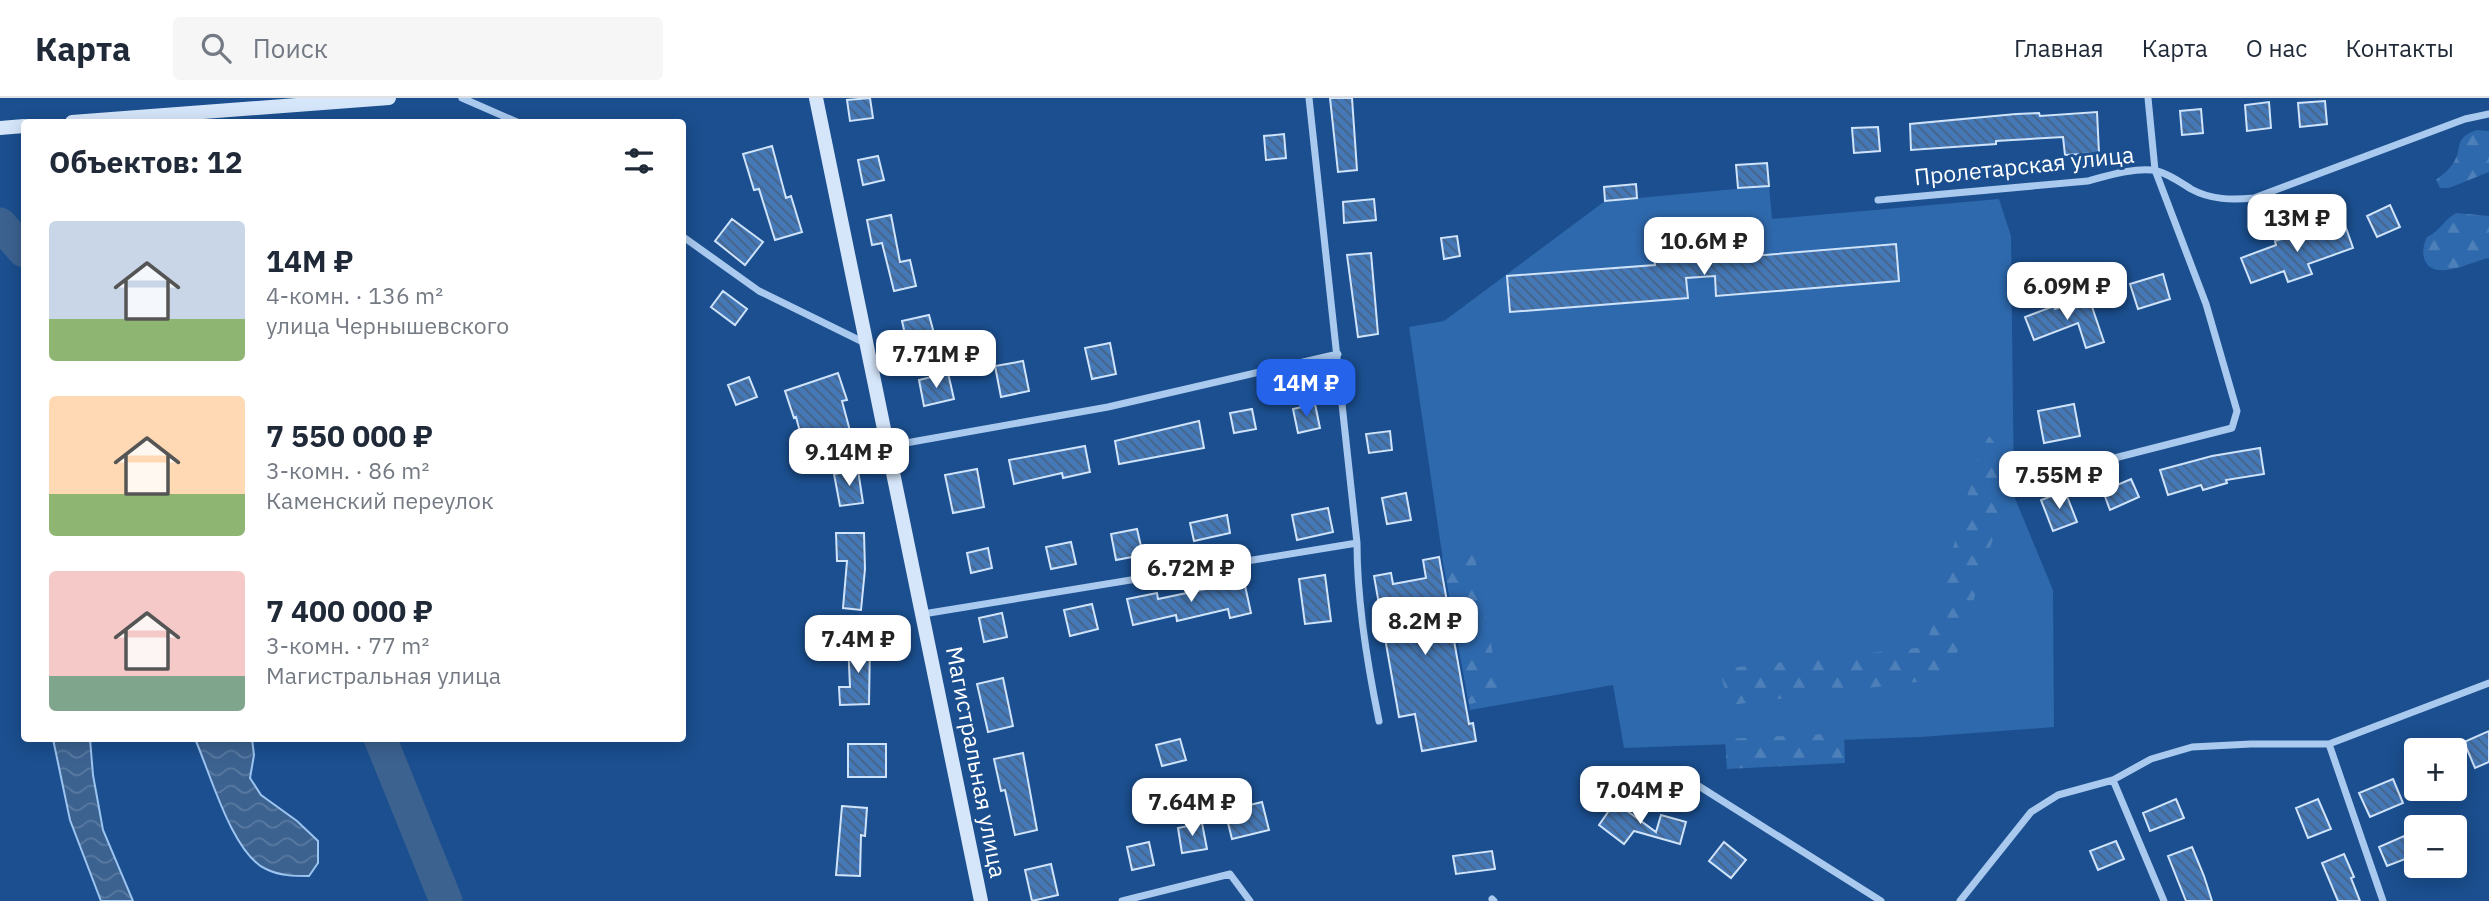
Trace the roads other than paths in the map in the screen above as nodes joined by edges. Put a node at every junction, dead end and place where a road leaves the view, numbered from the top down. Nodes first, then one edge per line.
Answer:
1 (389, 98) edge
2 (462, 98) edge
3 (816, 98) edge
4 (1309, 98) edge
5 (2148, 98) edge
6 (2489, 114) edge
7 (112, 119) edge
8 (510, 119) edge
9 (21, 126) edge
10 (0, 128) edge
11 (2155, 170) junction
12 (1878, 200) dead end
13 (686, 239) edge
14 (866, 343) junction
15 (1338, 354) junction
16 (889, 446) junction
17 (2048, 475) dead end
18 (1357, 543) junction
19 (923, 614) junction
20 (2489, 683) edge
21 (1379, 721) dead end
22 (2329, 744) junction
23 (2113, 780) junction
24 (1694, 783) dead end
25 (981, 901) edge
26 (1122, 901) edge
27 (1251, 901) edge
28 (1881, 901) edge
29 (1960, 901) edge
30 (2164, 901) edge
31 (2383, 901) edge

1 - 7 street
2 - 8 street
3 - 14 street, Магистральная улица
4 - 15 street
5 - 11 street
6 - 11 street, Пролетарская улица
9 - 10 street
11 - 12 street, Пролетарская улица
11 - 17 street
13 - 14 street
14 - 16 street, Магистральная улица
15 - 16 street
15 - 18 street
16 - 19 street, Магистральная улица
18 - 19 street
18 - 21 street
19 - 25 street, Магистральная улица
20 - 22 street
22 - 23 street
22 - 31 street
23 - 29 street
23 - 30 street
24 - 28 street
26 - 27 street

